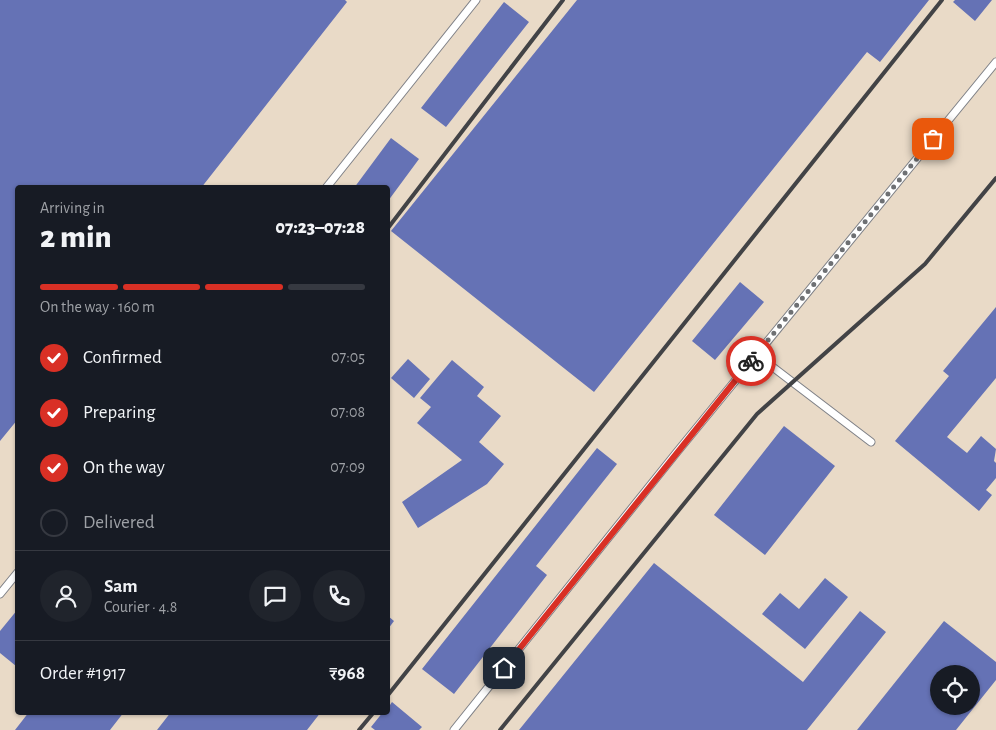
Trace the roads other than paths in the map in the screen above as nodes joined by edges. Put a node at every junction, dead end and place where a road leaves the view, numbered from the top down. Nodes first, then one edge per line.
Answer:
1 (476, 0) edge
2 (996, 62) edge
3 (328, 185) edge
4 (757, 354) junction
5 (871, 442) dead end
6 (15, 576) edge
7 (0, 594) edge
8 (454, 730) edge

1 - 3 lane
2 - 4 lane
4 - 5 lane
4 - 8 lane
6 - 7 lane

